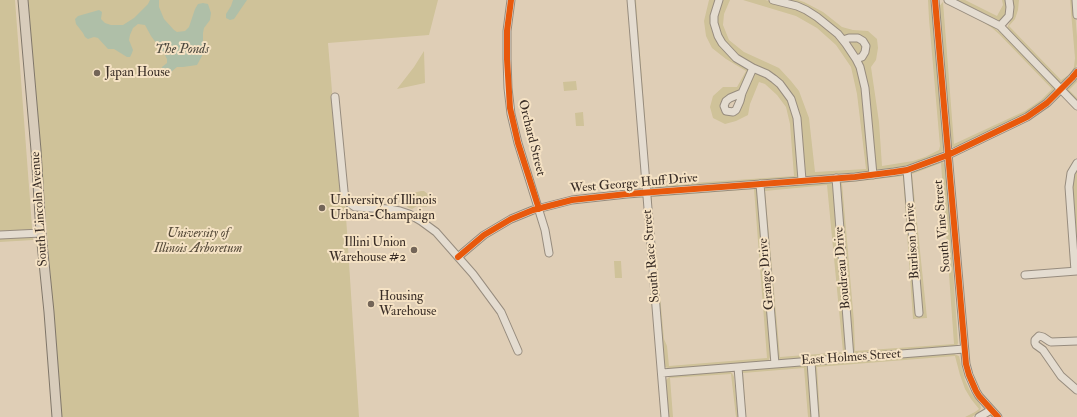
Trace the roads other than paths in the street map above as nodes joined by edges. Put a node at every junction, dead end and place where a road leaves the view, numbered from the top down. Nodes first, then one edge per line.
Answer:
1 (23, 0) edge
2 (511, 0) edge
3 (631, 0) edge
4 (719, 0) edge
5 (773, 0) edge
6 (935, 0) edge
7 (948, 0) edge
8 (1009, 0) edge
9 (1076, 0) edge
10 (1077, 15) edge
11 (1000, 26) junction
12 (843, 40) junction
13 (856, 59) junction
14 (753, 68) junction
15 (1077, 72) edge
16 (1061, 90) junction
17 (742, 93) dead end
18 (335, 98) dead end
19 (1077, 106) edge
20 (948, 155) junction
21 (1077, 163) edge
22 (907, 170) junction
23 (873, 175) junction
24 (836, 178) junction
25 (802, 180) junction
26 (760, 184) junction
27 (647, 193) junction
28 (539, 209) junction
29 (41, 233) junction
30 (0, 235) edge
31 (548, 253) dead end
32 (458, 256) junction
33 (1076, 271) edge
34 (1025, 276) dead end
35 (919, 313) dead end
36 (1077, 341) edge
37 (1058, 342) junction
38 (964, 349) junction
39 (518, 351) dead end
40 (1047, 356) junction
41 (850, 358) junction
42 (811, 362) junction
43 (775, 364) junction
44 (738, 367) junction
45 (662, 373) junction
46 (1077, 390) edge
47 (991, 410) junction
48 (58, 417) edge
49 (665, 417) edge
50 (742, 417) edge
51 (815, 417) edge
52 (979, 417) edge
53 (998, 417) edge

1 - 29 main road, South Lincoln Avenue
2 - 28 street, Orchard Street
3 - 27 street, South Race Street
4 - 14 street
5 - 12 street
6 - 20 street, South Vine Street
7 - 11 street
8 - 11 street
9 - 10 street
11 - 16 street
12 - 13 street
12 - 13 street
13 - 23 street
14 - 17 street
14 - 25 street
15 - 16 street, West George Huff Drive
16 - 19 street
16 - 20 street, West George Huff Drive
18 - 32 street
20 - 22 street, West George Huff Drive
20 - 38 street, South Vine Street
21 - 33 street
22 - 23 street, West George Huff Drive
22 - 35 street, Burlison Drive
23 - 24 street, West George Huff Drive
24 - 25 street, West George Huff Drive
24 - 41 street, Boudreau Drive
25 - 26 street, West George Huff Drive
26 - 27 street, West George Huff Drive
26 - 43 street, Grange Drive
27 - 28 street, West George Huff Drive
27 - 45 street, South Race Street
28 - 31 street, Orchard Street
28 - 32 street, West George Huff Drive
29 - 30 street
29 - 48 main road, South Lincoln Avenue
32 - 39 street
33 - 34 street
36 - 37 street
37 - 40 street
37 - 40 street
38 - 41 street, East Holmes Street
38 - 47 street, South Vine Street
40 - 46 street
41 - 42 street, East Holmes Street
42 - 43 street, East Holmes Street
42 - 51 street
43 - 44 street, East Holmes Street
44 - 45 street, East Holmes Street
44 - 50 street
45 - 49 street, South Race Street
47 - 52 street
47 - 53 street, South Vine Street

